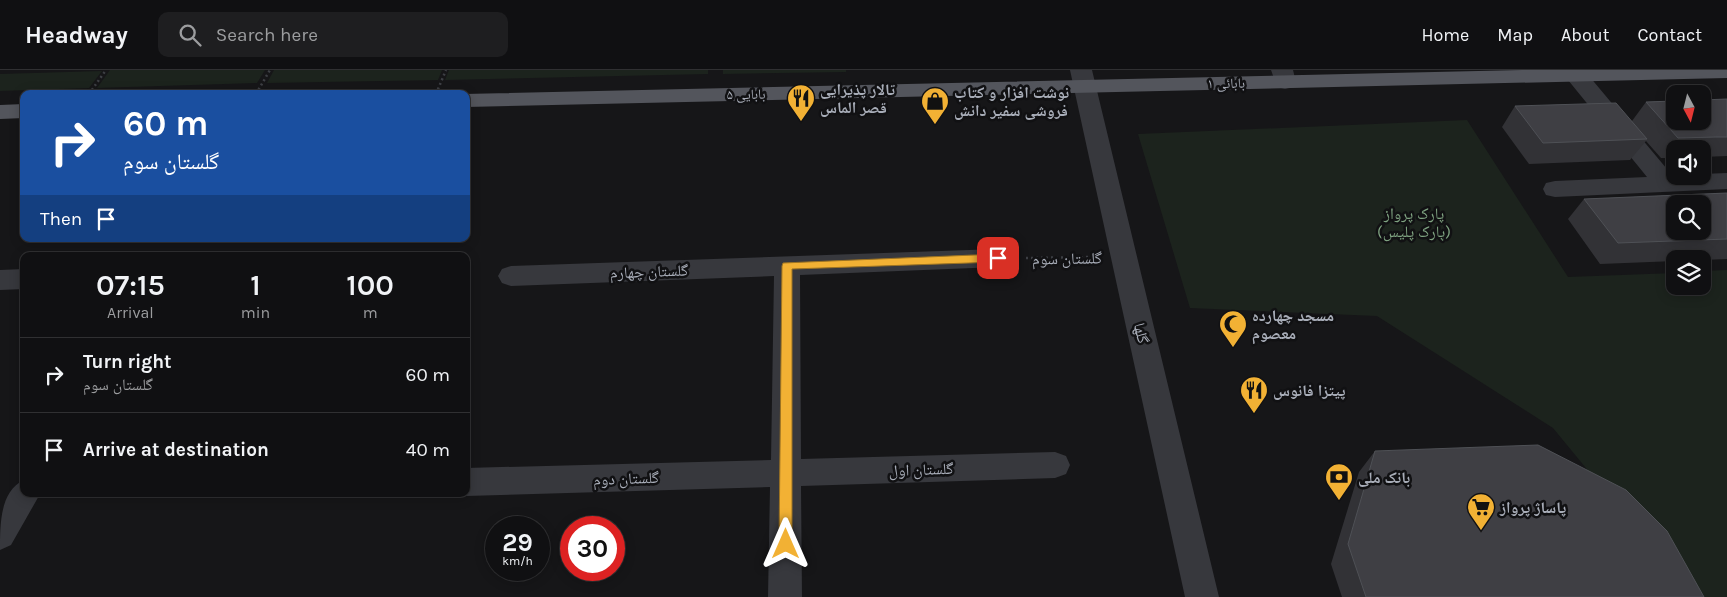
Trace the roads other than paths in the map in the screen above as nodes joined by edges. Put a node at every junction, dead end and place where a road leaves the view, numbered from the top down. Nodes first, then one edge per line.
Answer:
1 (1691, 72) edge
2 (1727, 72) edge
3 (1576, 75) junction
4 (1284, 76) edge
5 (1083, 78) edge
6 (470, 100) edge
7 (20, 111) edge
8 (0, 112) edge
9 (1727, 182) edge
10 (1665, 183) junction
11 (1555, 189) dead end
12 (998, 258) road end
13 (787, 266) junction
14 (511, 276) dead end
15 (20, 279) edge
16 (0, 280) edge
17 (1055, 465) dead end
18 (786, 473) junction
19 (470, 482) edge
20 (0, 493) edge
21 (20, 493) edge
22 (22, 497) edge
23 (0, 535) edge
24 (785, 597) edge
25 (1202, 597) edge

1 - 2 main road, بابائی ۱
1 - 3 main road, بابائی ۱
3 - 4 main road, بابائی ۱
3 - 10 street
4 - 5 main road, بابائی ۱
5 - 6 main road, ۵ بابایی
5 - 25 street, گلها
7 - 8 main road
9 - 10 street
10 - 11 street
12 - 13 street
13 - 14 street, گلستان چهارم
13 - 18 street
15 - 16 street
17 - 18 street, گلستان اول
18 - 19 street, گلستان دوم
18 - 24 street
20 - 21 street
22 - 23 street

